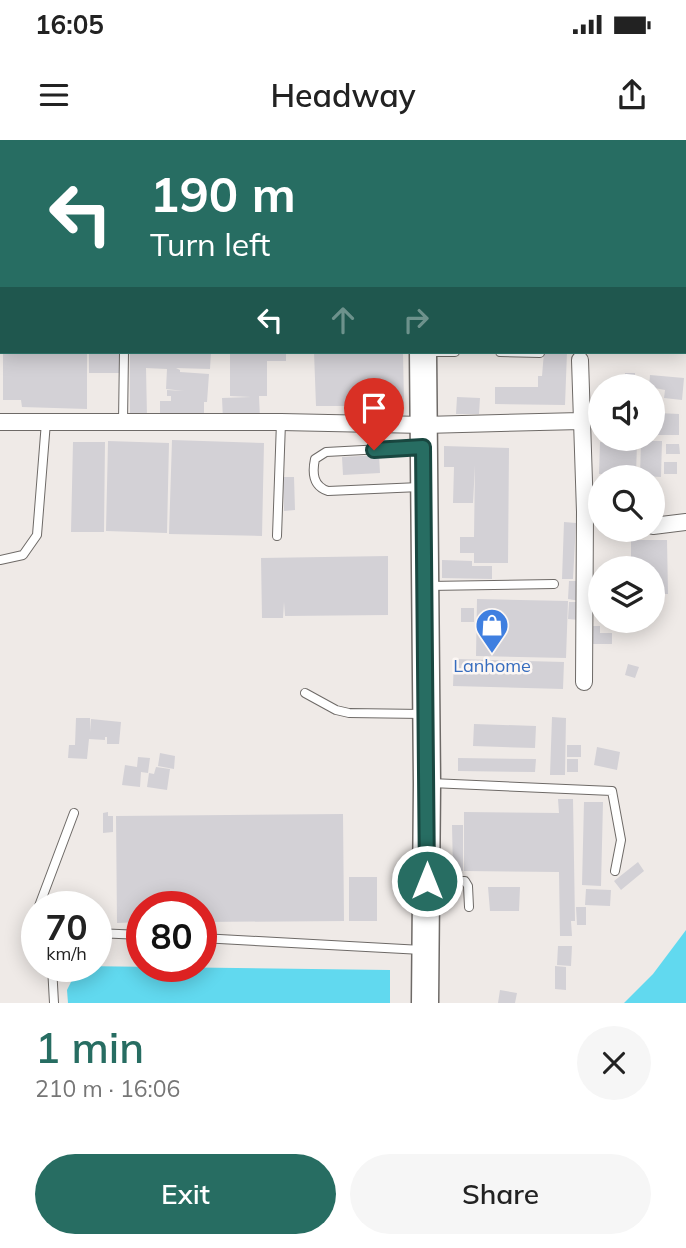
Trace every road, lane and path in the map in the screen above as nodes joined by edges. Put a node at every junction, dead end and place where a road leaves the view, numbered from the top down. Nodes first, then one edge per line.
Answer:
1 (124, 354) edge
2 (422, 354) edge
3 (580, 360) dead end
4 (123, 421) junction
5 (581, 421) junction
6 (0, 422) edge
7 (46, 422) junction
8 (281, 422) junction
9 (423, 436) junction
10 (588, 475) edge
11 (423, 487) junction
12 (686, 522) edge
13 (665, 525) edge
14 (276, 536) dead end
15 (592, 542) edge
16 (0, 560) edge
17 (554, 584) dead end
18 (425, 586) junction
19 (584, 682) dead end
20 (305, 693) dead end
21 (426, 714) junction
22 (427, 783) junction
23 (74, 813) dead end
24 (615, 871) dead end
25 (427, 881) junction
26 (45, 891) edge
27 (469, 907) dead end
28 (217, 939) edge
29 (425, 951) junction
30 (53, 982) edge
31 (54, 1003) edge
32 (425, 1003) edge

1 - 4 lane
2 - 9 highway
3 - 5 street
4 - 7 street
4 - 8 street
5 - 9 street
5 - 10 street
6 - 7 street
7 - 16 lane
8 - 9 street
8 - 14 lane
9 - 11 highway
9 - 11 lane
11 - 18 highway
12 - 13 street
15 - 19 street
17 - 18 lane
18 - 21 highway
20 - 21 lane
21 - 22 highway
22 - 24 lane
22 - 25 highway
23 - 26 lane
25 - 27 lane
25 - 29 highway
28 - 29 lane
29 - 32 highway
30 - 31 lane

